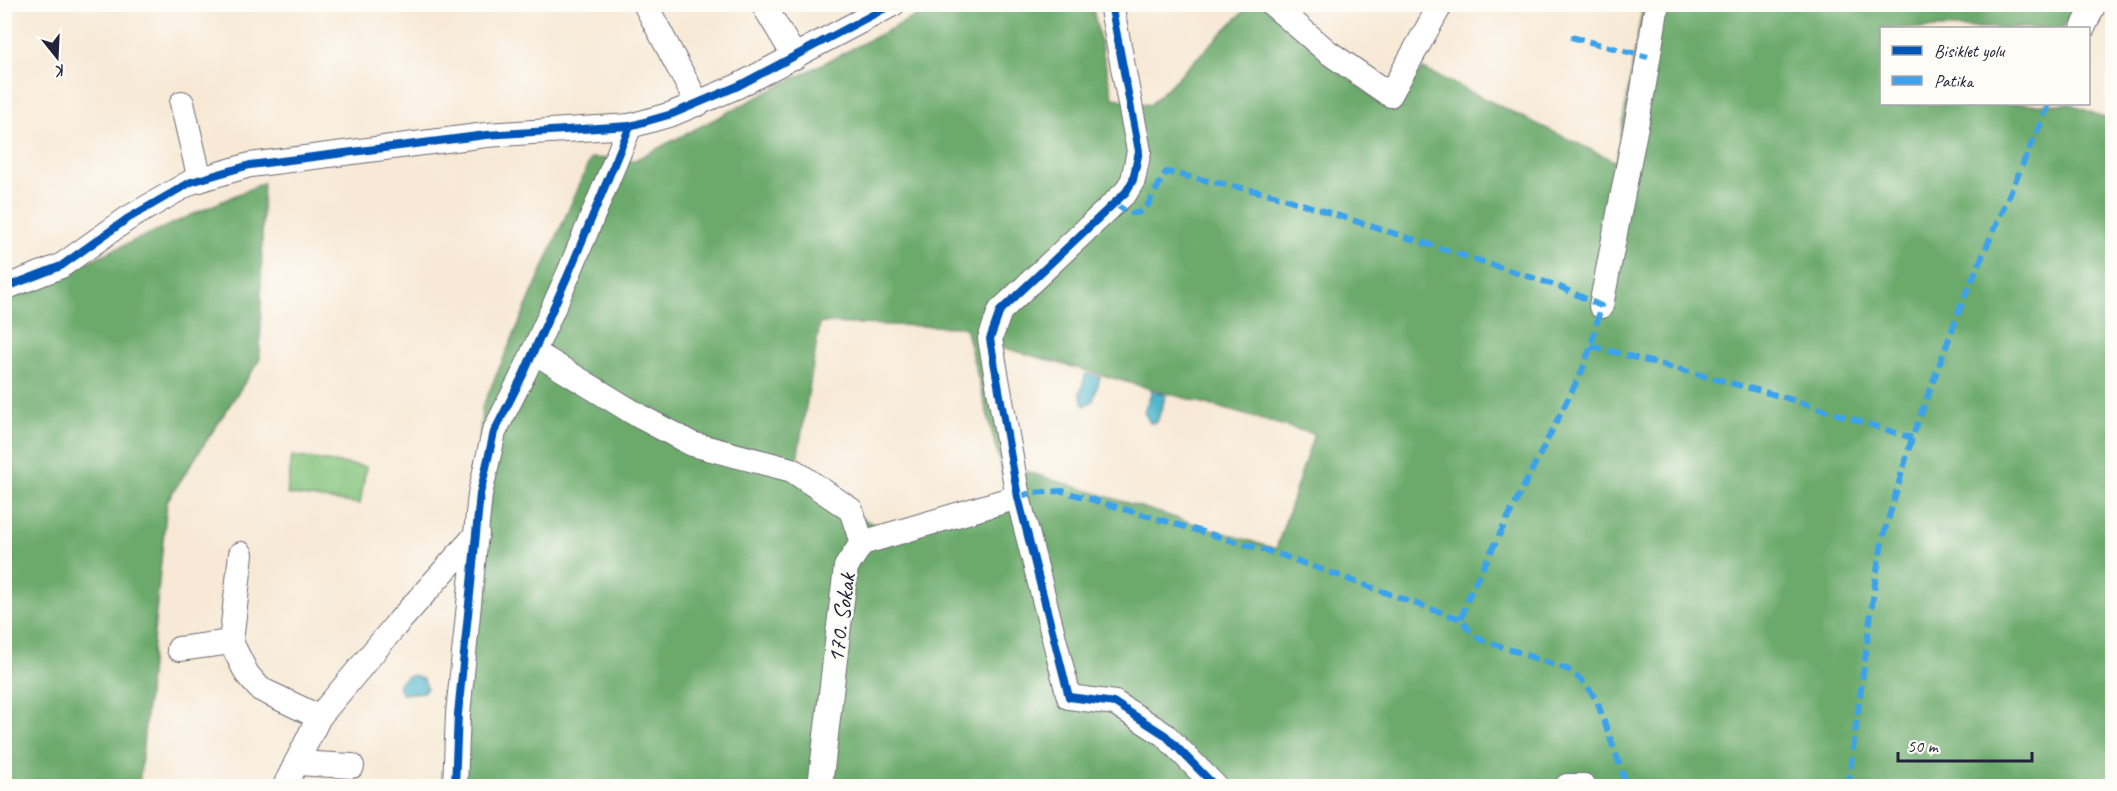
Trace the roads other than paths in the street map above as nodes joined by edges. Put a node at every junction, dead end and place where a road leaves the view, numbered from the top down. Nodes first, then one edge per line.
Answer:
1 (645, 4) edge
2 (763, 4) edge
3 (893, 4) edge
4 (1111, 4) edge
5 (1272, 4) edge
6 (1442, 4) edge
7 (1657, 4) edge
8 (2094, 4) edge
9 (2083, 27) edge
10 (795, 57) junction
11 (182, 103) dead end
12 (698, 104) junction
13 (630, 126) junction
14 (200, 180) junction
15 (4, 288) edge
16 (1602, 306) dead end
17 (534, 352) junction
18 (1018, 497) junction
19 (477, 534) junction
20 (862, 543) junction
21 (241, 554) dead end
22 (231, 642) junction
23 (179, 649) dead end
24 (319, 717) junction
25 (296, 763) junction
26 (352, 766) dead end
27 (285, 786) edge
28 (455, 786) edge
29 (820, 786) edge
30 (1215, 786) edge
31 (1567, 786) edge
32 (1584, 786) edge

1 - 12 street
2 - 10 street
3 - 10 street
4 - 18 street
5 - 6 street
7 - 16 street
8 - 9 street
10 - 12 street
11 - 14 street
12 - 13 street
13 - 14 street
13 - 17 street
14 - 15 street
17 - 19 street
17 - 20 street
18 - 20 street, 170. Sokak
18 - 30 street
19 - 24 street
19 - 28 street
20 - 29 street, 170. Sokak
21 - 22 street
22 - 23 street
22 - 24 street
24 - 25 street
25 - 26 street
25 - 27 street
31 - 32 street

